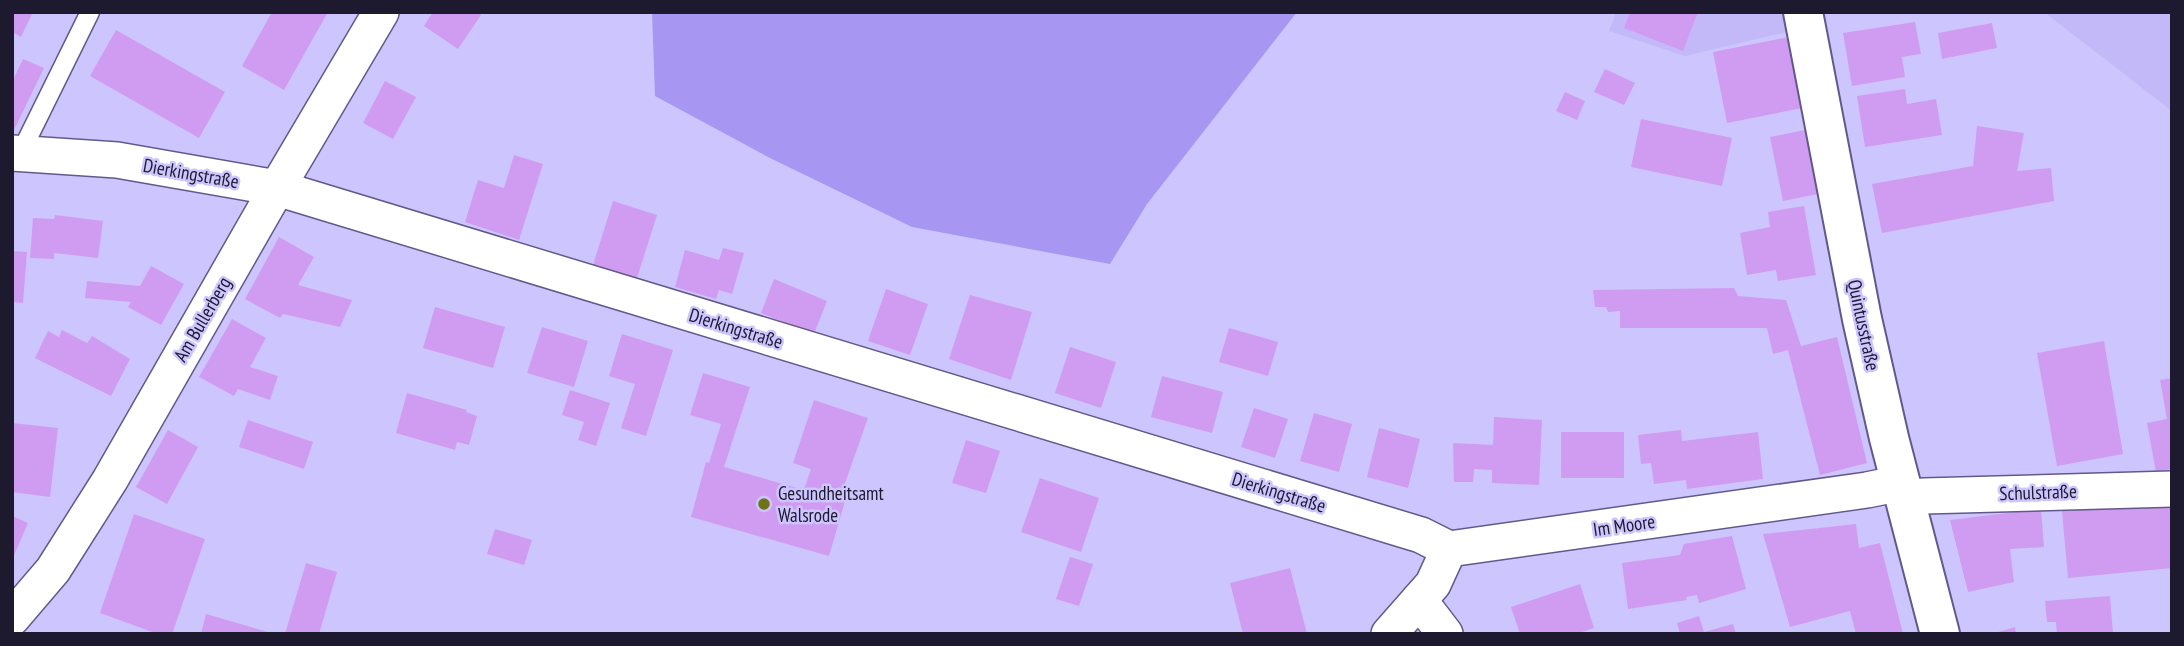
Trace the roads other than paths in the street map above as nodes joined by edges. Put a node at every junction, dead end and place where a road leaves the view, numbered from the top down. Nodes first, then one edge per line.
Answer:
1 (90, 12) edge
2 (381, 12) edge
3 (1804, 12) edge
4 (16, 153) edge
5 (277, 188) junction
6 (2172, 489) edge
7 (1903, 491) junction
8 (1449, 550) junction
9 (1419, 600) junction
10 (12, 618) edge
11 (1389, 634) edge
12 (1445, 634) edge
13 (1940, 634) edge

1 - 4 lane
2 - 5 street, Am Bullerberg
3 - 7 main road, Quintusstraße
4 - 5 street, Dierkingstraße
5 - 8 street, Dierkingstraße
5 - 10 street, Am Bullerberg
6 - 7 street, Schulstraße
7 - 8 street, Im Moore
7 - 13 main road, Quintusstraße
8 - 9 street
9 - 11 street
9 - 12 street

